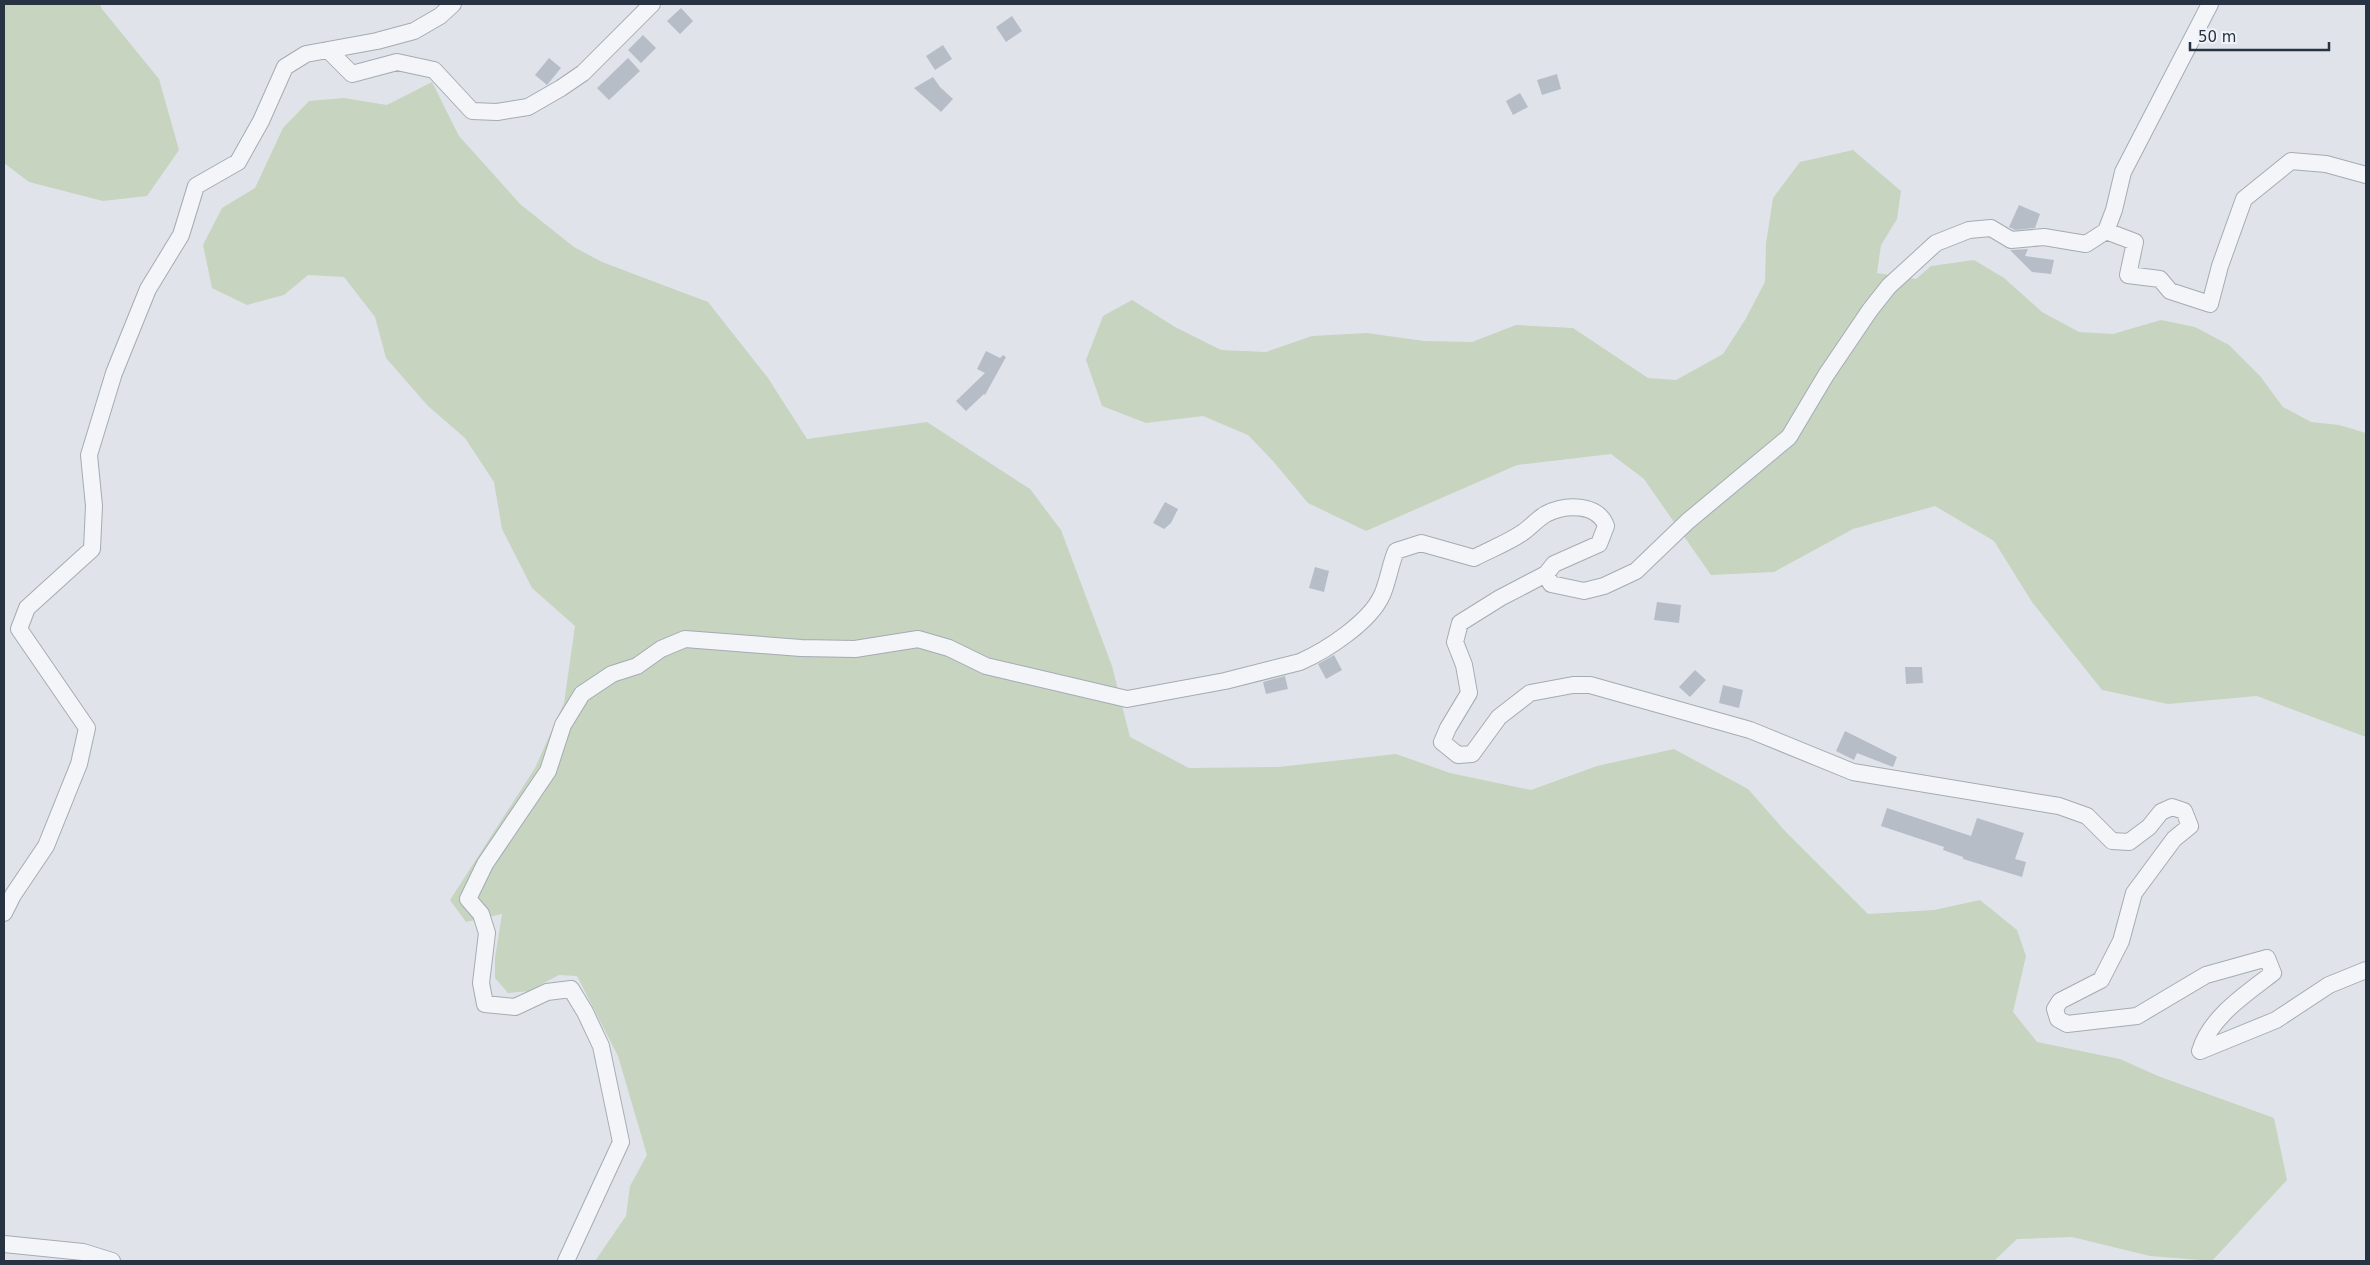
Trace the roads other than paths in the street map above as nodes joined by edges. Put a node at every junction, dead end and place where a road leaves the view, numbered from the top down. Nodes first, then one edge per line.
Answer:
1 (453, 4) edge
2 (652, 4) edge
3 (2210, 4) edge
4 (328, 50) junction
5 (2366, 175) edge
6 (2106, 231) junction
7 (1546, 574) junction
8 (4, 913) edge
9 (2366, 970) edge
10 (4, 1244) edge
11 (112, 1261) edge
12 (566, 1261) edge

1 - 4 street
2 - 4 street
3 - 6 street
4 - 8 street
5 - 6 street
6 - 7 street
7 - 9 street
7 - 12 street
10 - 11 street

